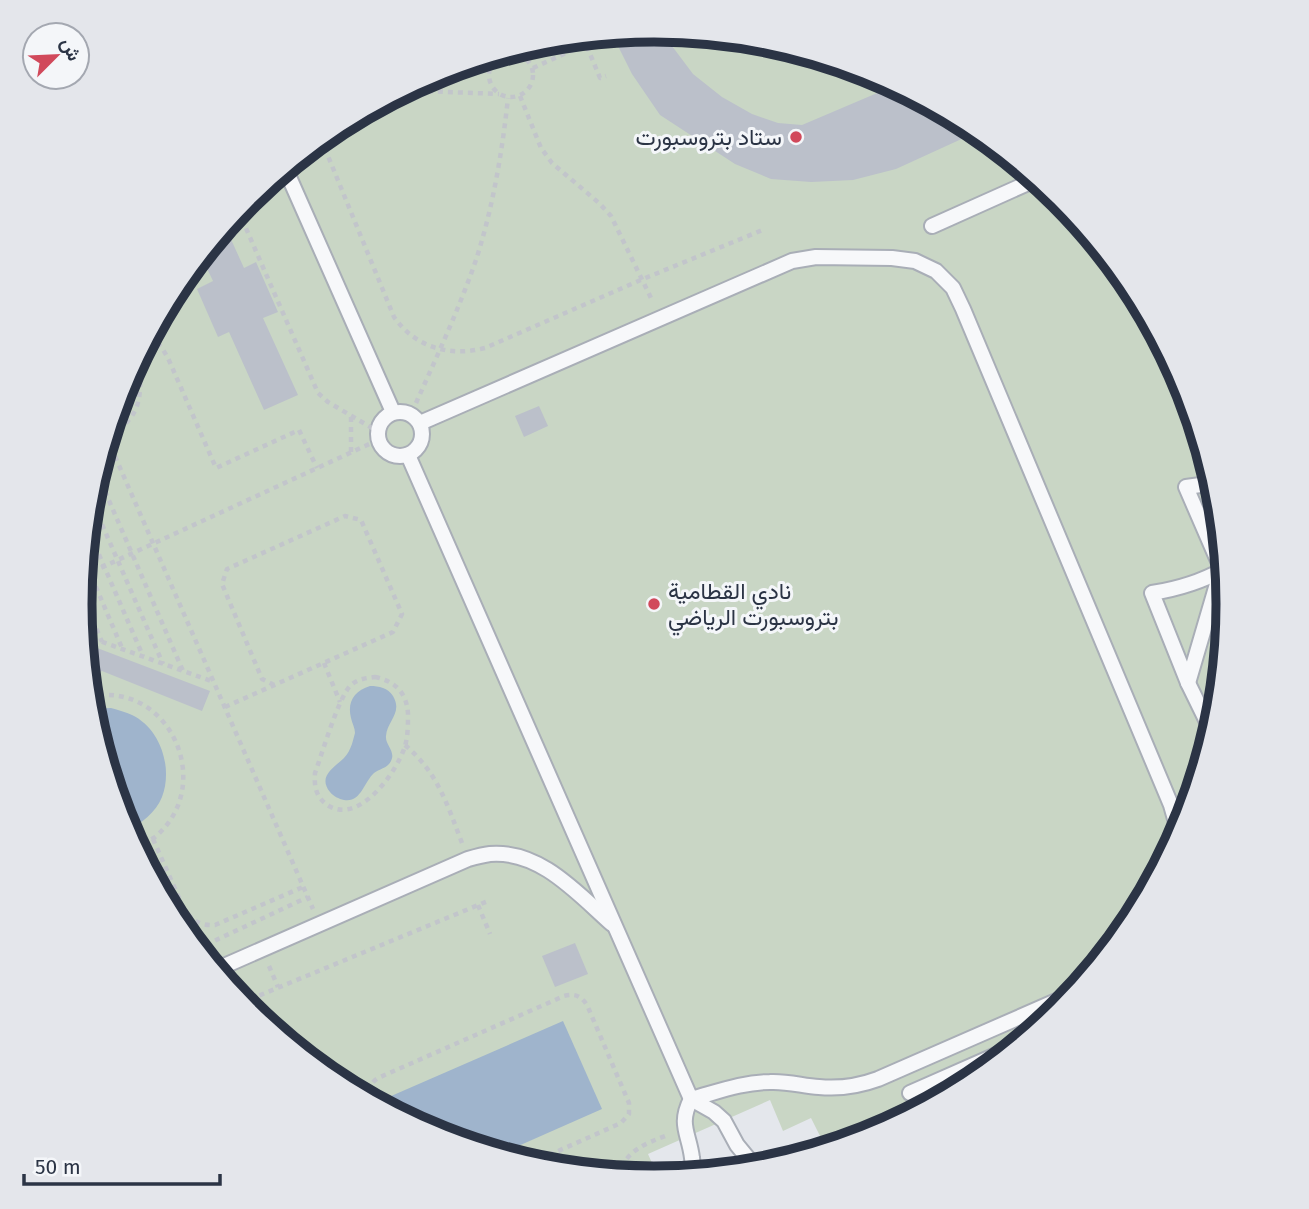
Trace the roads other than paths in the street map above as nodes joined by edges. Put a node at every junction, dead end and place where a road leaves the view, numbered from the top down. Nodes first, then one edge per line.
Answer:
1 (289, 178) edge
2 (1026, 183) edge
3 (932, 226) dead end
4 (393, 412) junction
5 (419, 423) junction
6 (408, 454) junction
7 (1204, 485) edge
8 (1214, 545) edge
9 (1216, 571) edge
10 (1217, 587) edge
11 (1188, 683) junction
12 (1205, 718) edge
13 (1175, 818) edge
14 (615, 927) junction
15 (224, 966) edge
16 (1050, 1004) edge
17 (983, 1061) edge
18 (910, 1093) dead end
19 (691, 1099) junction
20 (749, 1159) edge
21 (692, 1166) edge

1 - 4 lane
2 - 3 lane
4 - 5 lane
4 - 6 lane
5 - 6 lane
5 - 13 lane
6 - 14 lane
7 - 8 lane
9 - 11 lane
10 - 11 lane
11 - 12 lane
14 - 15 lane
14 - 19 lane
16 - 19 lane
17 - 18 lane
19 - 20 lane
19 - 21 lane

